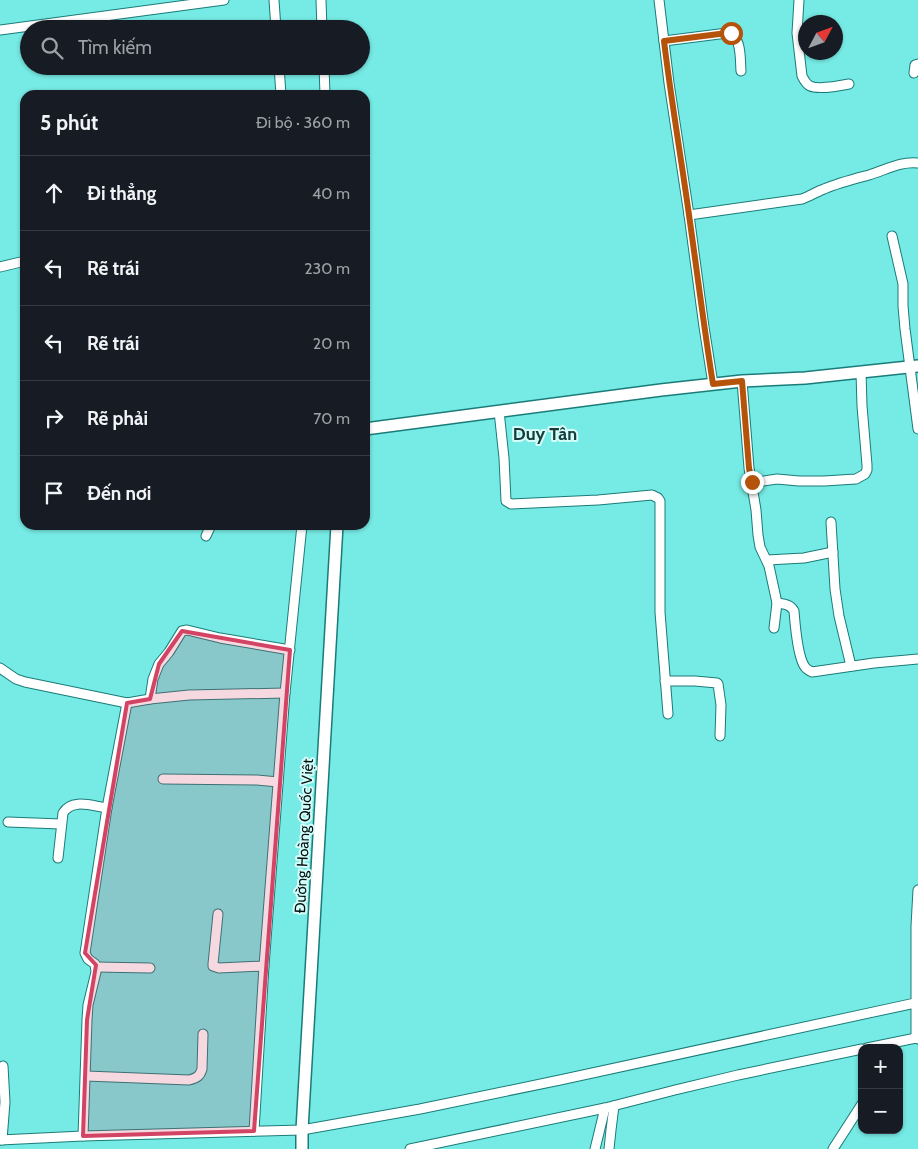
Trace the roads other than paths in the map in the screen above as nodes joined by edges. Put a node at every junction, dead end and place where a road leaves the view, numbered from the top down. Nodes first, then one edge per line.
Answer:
1 (224, 0) edge
2 (274, 0) edge
3 (321, 0) edge
4 (659, 0) edge
5 (799, 0) edge
6 (75, 20) edge
7 (275, 20) edge
8 (322, 20) edge
9 (20, 27) edge
10 (0, 30) edge
11 (664, 41) junction
12 (918, 64) edge
13 (741, 71) dead end
14 (914, 73) dead end
15 (280, 75) edge
16 (325, 75) edge
17 (849, 84) dead end
18 (281, 90) edge
19 (326, 90) edge
20 (918, 163) edge
21 (689, 215) junction
22 (892, 236) dead end
23 (20, 262) edge
24 (0, 267) edge
25 (914, 366) edge
26 (861, 372) junction
27 (742, 381) junction
28 (713, 384) junction
29 (499, 411) junction
30 (370, 428) edge
31 (918, 429) edge
32 (752, 482) junction
33 (831, 522) dead end
34 (209, 530) edge
35 (302, 530) edge
36 (337, 530) edge
37 (206, 536) dead end
38 (833, 552) junction
39 (766, 560) junction
40 (777, 603) junction
41 (774, 628) dead end
42 (290, 650) junction
43 (918, 659) edge
44 (851, 666) junction
45 (0, 668) edge
46 (665, 681) junction
47 (284, 692) junction
48 (150, 699) junction
49 (127, 703) junction
50 (668, 714) dead end
51 (720, 736) dead end
52 (163, 779) dead end
53 (278, 782) junction
54 (107, 808) junction
55 (8, 822) dead end
56 (61, 824) junction
57 (58, 858) dead end
58 (918, 890) edge
59 (218, 914) dead end
60 (264, 966) junction
61 (96, 967) junction
62 (150, 968) dead end
63 (915, 1003) junction
64 (203, 1034) dead end
65 (917, 1039) edge
66 (900, 1044) edge
67 (858, 1050) edge
68 (3, 1066) dead end
69 (86, 1076) junction
70 (614, 1106) junction
71 (604, 1108) junction
72 (858, 1110) edge
73 (302, 1130) junction
74 (254, 1131) junction
75 (83, 1136) junction
76 (1, 1140) edge
77 (302, 1149) edge
78 (410, 1149) edge
79 (596, 1149) edge
80 (609, 1149) edge
81 (833, 1149) edge

1 - 6 street
2 - 7 street
3 - 8 street
4 - 11 street
5 - 17 street
9 - 10 street
11 - 13 street
11 - 21 street
12 - 14 street
15 - 18 street
16 - 19 street
20 - 21 street
21 - 28 street
22 - 25 street
23 - 24 street
25 - 26 street
25 - 31 street
26 - 27 street
26 - 32 street
27 - 28 street
27 - 32 street
28 - 29 street
29 - 30 street
29 - 46 street
32 - 39 street
33 - 38 street
34 - 37 street
35 - 42 street
36 - 73 street, Đường Hoàng Quốc Việt
38 - 39 street
38 - 44 street
39 - 40 street
40 - 41 street
40 - 44 street
42 - 47 street
42 - 48 street
43 - 44 street
45 - 49 street
46 - 50 street
46 - 51 street
47 - 48 street
47 - 53 street
48 - 49 street
49 - 54 street
52 - 53 street
53 - 60 street
54 - 56 street
54 - 61 street
55 - 56 street
56 - 57 street
58 - 63 street
59 - 60 street
60 - 74 street
61 - 62 street
61 - 69 street
63 - 65 street
63 - 73 street
64 - 69 street
65 - 66 street
67 - 70 street
68 - 76 street
69 - 75 street
70 - 71 street
70 - 80 street
71 - 78 street
71 - 79 street
72 - 81 street
73 - 74 street
73 - 77 street, Đường Hoàng Quốc Việt
74 - 75 street
75 - 76 street

